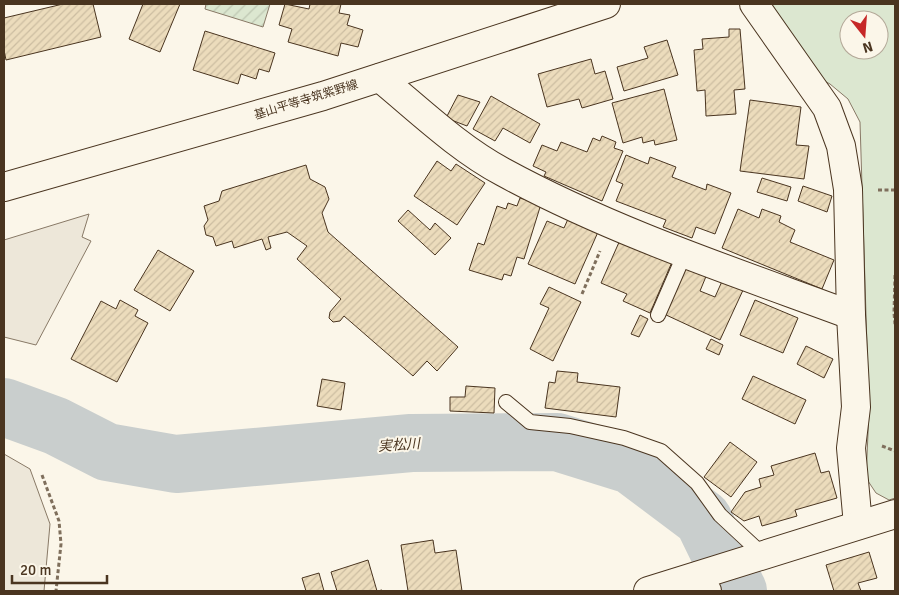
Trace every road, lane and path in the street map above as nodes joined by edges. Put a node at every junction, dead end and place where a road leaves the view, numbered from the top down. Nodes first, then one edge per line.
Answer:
1 (606, 4) edge
2 (754, 4) edge
3 (380, 78) junction
4 (4, 187) edge
5 (611, 223) junction
6 (685, 253) junction
7 (895, 275) edge
8 (582, 294) dead end
9 (658, 315) dead end
10 (851, 315) junction
11 (895, 324) edge
12 (506, 402) dead end
13 (42, 475) dead end
14 (895, 514) edge
15 (858, 525) junction
16 (763, 555) junction
17 (702, 583) edge
18 (56, 591) edge
19 (648, 591) edge

1 - 3 street, 基山平等寺筑紫野線
2 - 10 street
3 - 4 street, 基山平等寺筑紫野線
3 - 5 street
5 - 6 street
5 - 8 path
6 - 9 lane
6 - 10 street
7 - 11 path
10 - 15 street
12 - 16 lane
13 - 18 path
14 - 15 street
15 - 16 street
16 - 17 street
17 - 19 street

